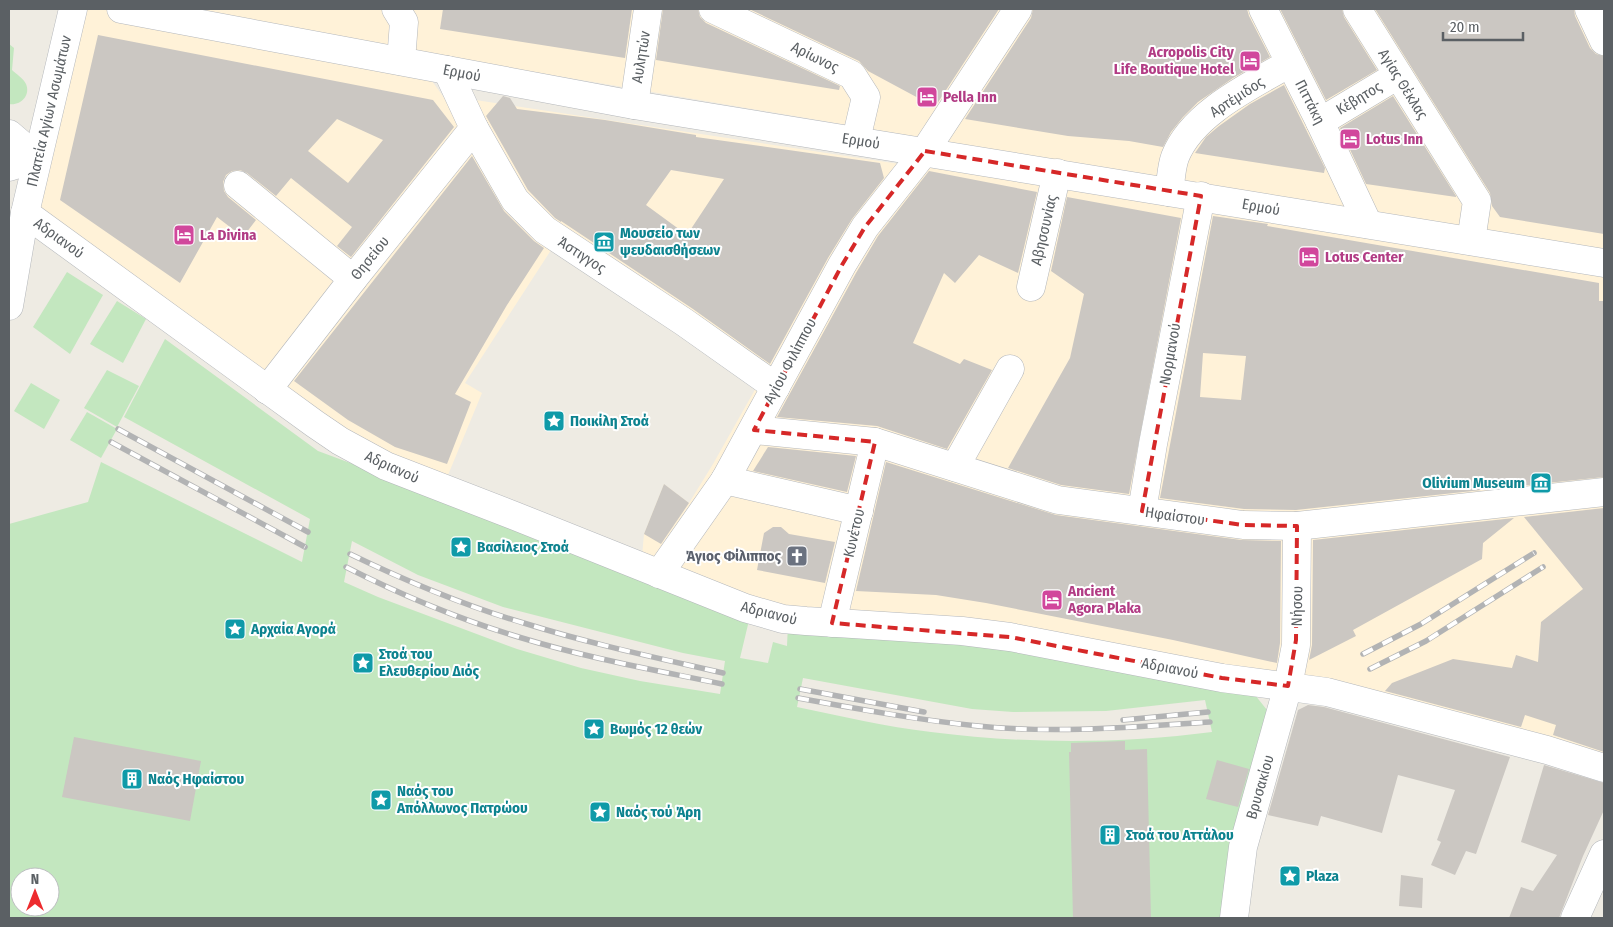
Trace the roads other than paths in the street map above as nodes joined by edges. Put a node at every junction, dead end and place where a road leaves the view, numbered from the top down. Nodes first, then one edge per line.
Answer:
1 (73, 9) edge
2 (120, 9) edge
3 (648, 9) edge
4 (714, 9) edge
5 (1263, 9) edge
6 (1357, 9) edge
7 (1589, 9) edge
8 (1014, 10) edge
9 (406, 13) edge
10 (1604, 40) edge
11 (401, 61) junction
12 (1290, 63) junction
13 (447, 70) junction
14 (1398, 75) junction
15 (634, 105) junction
16 (1320, 122) junction
17 (474, 128) junction
18 (9, 134) edge
19 (856, 140) junction
20 (925, 151) junction
21 (37, 158) junction
22 (9, 166) edge
23 (1057, 173) junction
24 (238, 185) dead end
25 (1169, 192) junction
26 (1200, 196) junction
27 (25, 213) junction
28 (1368, 224) junction
29 (1471, 241) junction
30 (1604, 263) edge
31 (353, 279) junction
32 (1031, 287) dead end
33 (9, 306) edge
34 (1010, 369) dead end
35 (776, 386) junction
36 (267, 390) junction
37 (754, 430) junction
38 (875, 442) junction
39 (955, 467) junction
40 (725, 480) junction
41 (1604, 492) edge
42 (859, 511) junction
43 (1142, 511) junction
44 (1298, 526) junction
45 (659, 574) junction
46 (832, 624) junction
47 (1288, 686) junction
48 (1604, 768) edge
49 (1604, 854) edge
50 (1234, 918) edge
51 (1575, 918) edge

1 - 21 street, Πλατεία Αγίων Ασωμάτων
2 - 11 street, Ερμού
3 - 15 street, Αυλητών
4 - 19 street, Αρίωνος
5 - 12 street, Πιττάκη
6 - 14 street, Αγίας Θέκλας
7 - 10 street
8 - 20 street, Αγίου Φιλίππου
9 - 11 street
11 - 13 street, Ερμού
12 - 16 street, Πιττάκη
12 - 25 street, Αρτέμιδος
13 - 15 street, Ερμού
13 - 17 street, Άστιγγος
14 - 16 street, Κέβητος
14 - 29 street, Αγίας Θέκλας
15 - 19 street, Ερμού
16 - 28 street, Πιττάκη
17 - 31 street, Θησείου
17 - 35 street, Άστιγγος
18 - 21 street
19 - 20 street, Ερμού
20 - 23 street, Ερμού
20 - 35 street, Αγίου Φιλίππου
21 - 22 street
21 - 27 street, Πλατεία Αγίων Ασωμάτων
23 - 25 street, Ερμού
23 - 32 street, Αβησσυνίας
24 - 31 street
25 - 26 street, Ερμού
26 - 28 street, Ερμού
26 - 43 street, Νορμανού
27 - 33 street, Πλατεία Αγίων Ασωμάτων
27 - 36 street, Αδριανού
28 - 29 street, Ερμού
29 - 30 street, Ερμού
31 - 36 street, Θησείου
34 - 39 street
35 - 37 street, Αγίου Φιλίππου
36 - 45 street, Αδριανού
37 - 38 street, Ηφαίστου
37 - 40 street, Αγίου Φιλίππου
38 - 39 street, Ηφαίστου
38 - 42 street, Κυνέτου
39 - 43 street, Ηφαίστου
40 - 42 street
40 - 45 street, Αγίου Φιλίππου
41 - 44 street, Ηφαίστου
42 - 46 street, Κυνέτου
43 - 44 street, Ηφαίστου
44 - 47 street, Νήσου
45 - 46 street, Αδριανού
46 - 47 street, Αδριανού
47 - 48 street, Αδριανού
47 - 50 street, Βρυσακίου
49 - 51 street

